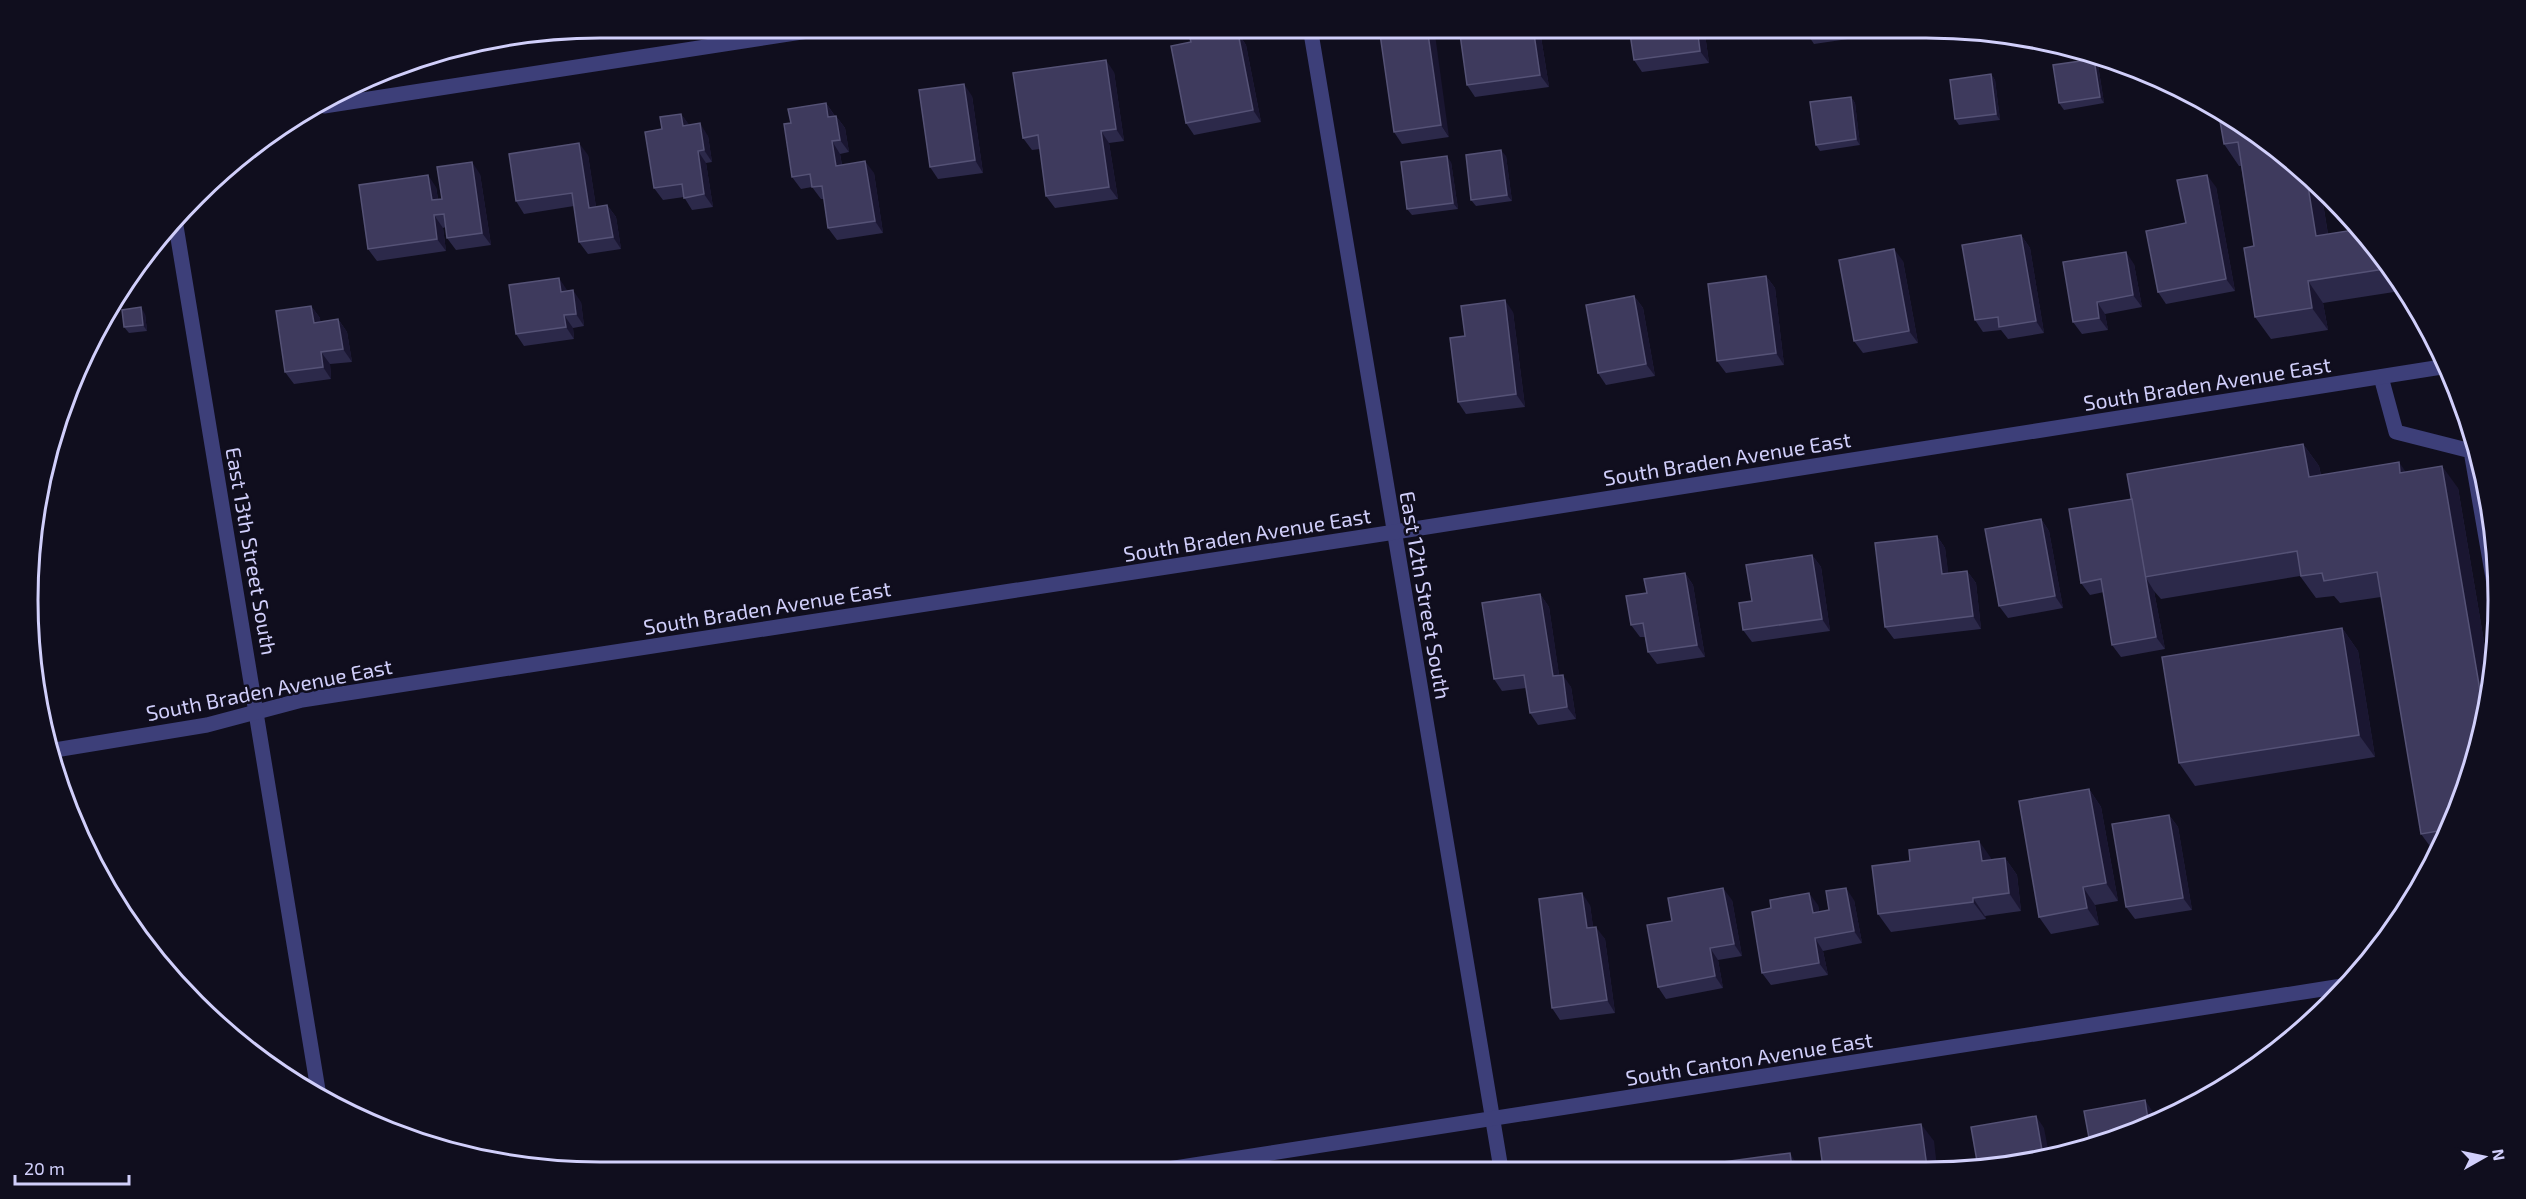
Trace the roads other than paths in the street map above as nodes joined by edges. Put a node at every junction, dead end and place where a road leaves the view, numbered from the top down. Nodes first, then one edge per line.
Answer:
1 (763, 38) edge
2 (1312, 38) edge
3 (334, 105) edge
4 (177, 229) edge
5 (2438, 367) edge
6 (2381, 376) junction
7 (2468, 450) edge
8 (2477, 487) edge
9 (2484, 526) edge
10 (1395, 532) junction
11 (258, 712) junction
12 (58, 749) edge
13 (2333, 987) edge
14 (318, 1086) edge
15 (1493, 1118) junction
16 (1213, 1162) edge
17 (1500, 1162) edge

1 - 3 street
2 - 10 street, East 12th Street South
4 - 11 street, East 13th Street South
5 - 6 street, South Braden Avenue East
6 - 7 street
6 - 10 street, South Braden Avenue East
8 - 9 street
10 - 11 street, South Braden Avenue East
10 - 15 street, East 12th Street South
11 - 12 street, South Braden Avenue East
11 - 14 street, East 13th Street South
13 - 15 street, South Canton Avenue East
15 - 16 street, South Canton Avenue East
15 - 17 street, East 12th Street South

